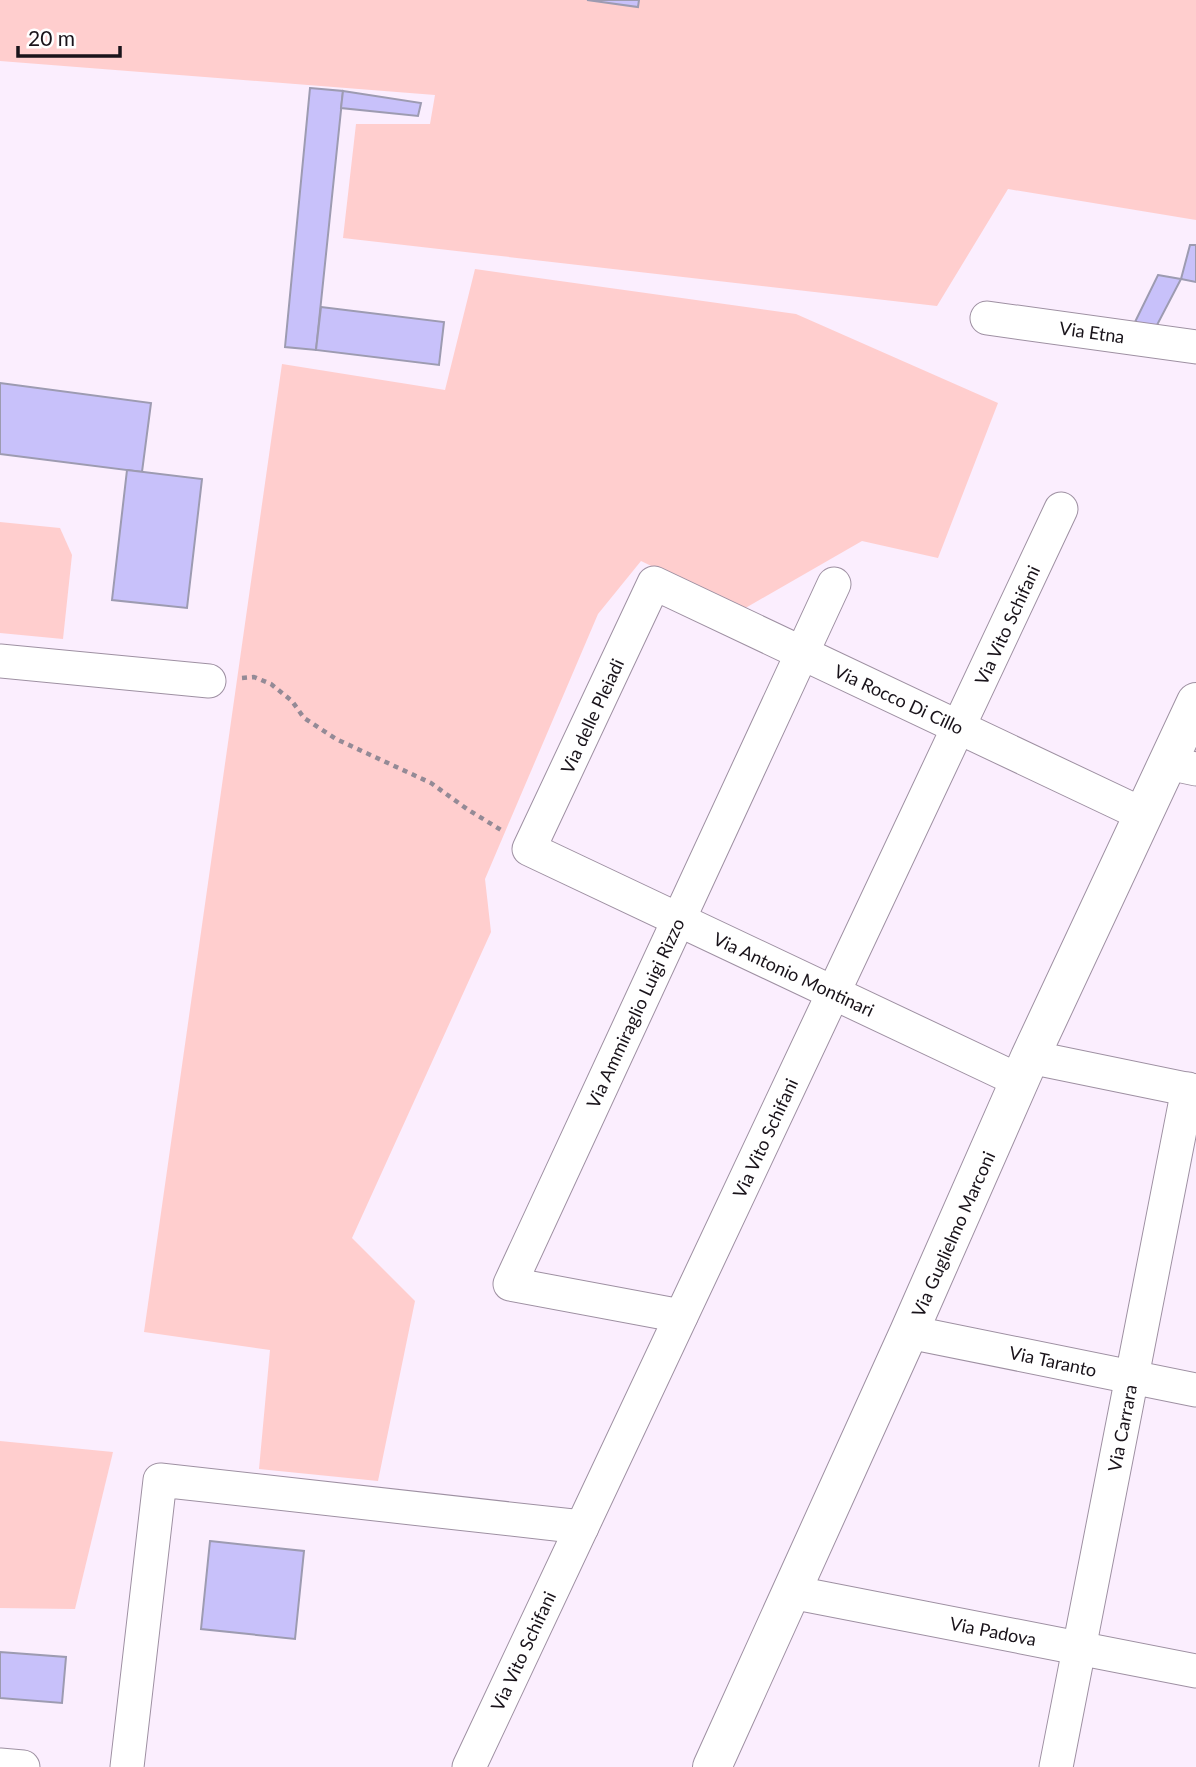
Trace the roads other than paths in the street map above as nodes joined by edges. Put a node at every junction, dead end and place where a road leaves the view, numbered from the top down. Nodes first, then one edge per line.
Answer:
1 (988, 318) dead end
2 (1196, 347) edge
3 (1061, 509) dead end
4 (654, 583) joint
5 (834, 584) dead end
6 (803, 654) junction
7 (0, 661) edge
8 (209, 681) road end
9 (1196, 702) edge
10 (958, 727) junction
11 (1182, 766) edge
12 (1144, 815) junction
13 (529, 849) joint
14 (679, 920) junction
15 (834, 993) junction
16 (1025, 1069) junction
17 (1192, 1090) edge
18 (681, 1316) junction
19 (909, 1332) junction
20 (1132, 1377) junction
21 (1196, 1391) edge
22 (582, 1527) junction
23 (791, 1592) junction
24 (1079, 1648) junction
25 (1196, 1671) edge
26 (0, 1765) edge
27 (23, 1767) edge
28 (127, 1767) edge
29 (469, 1767) edge
30 (712, 1767) edge
31 (1056, 1767) edge

1 - 2 street, Via Etna
3 - 10 street, Via Vito Schifani
4 - 6 street, Via Rocco Di Cillo
4 - 13 street, Via delle Pleiadi
5 - 6 street, Via Ammiraglio Luigi Rizzo
6 - 10 street, Via Rocco Di Cillo
6 - 14 street, Via Ammiraglio Luigi Rizzo
7 - 8 street
9 - 11 main road, Via Guglielmo Marconi
10 - 12 street, Via Rocco Di Cillo
10 - 15 street, Via Vito Schifani
11 - 12 main road, Via Guglielmo Marconi
12 - 16 main road, Via Guglielmo Marconi
13 - 14 street, Via Antonio Montinari
14 - 15 street, Via Antonio Montinari
14 - 18 street, Via Ammiraglio Luigi Rizzo
15 - 16 street, Via Antonio Montinari
15 - 18 street, Via Vito Schifani
16 - 17 street, Via Antonio Montinari
16 - 19 main road, Via Guglielmo Marconi
17 - 20 street, Via Carrara
18 - 22 street, Via Vito Schifani
19 - 20 street, Via Taranto
19 - 23 main road, Via Guglielmo Marconi
20 - 21 street, Via Taranto
20 - 24 street, Via Carrara
22 - 28 street
22 - 29 street, Via Vito Schifani
23 - 24 street, Via Padova
23 - 30 main road, Via Guglielmo Marconi
24 - 25 street, Via Padova
24 - 31 street, Via Carrara
26 - 27 street

